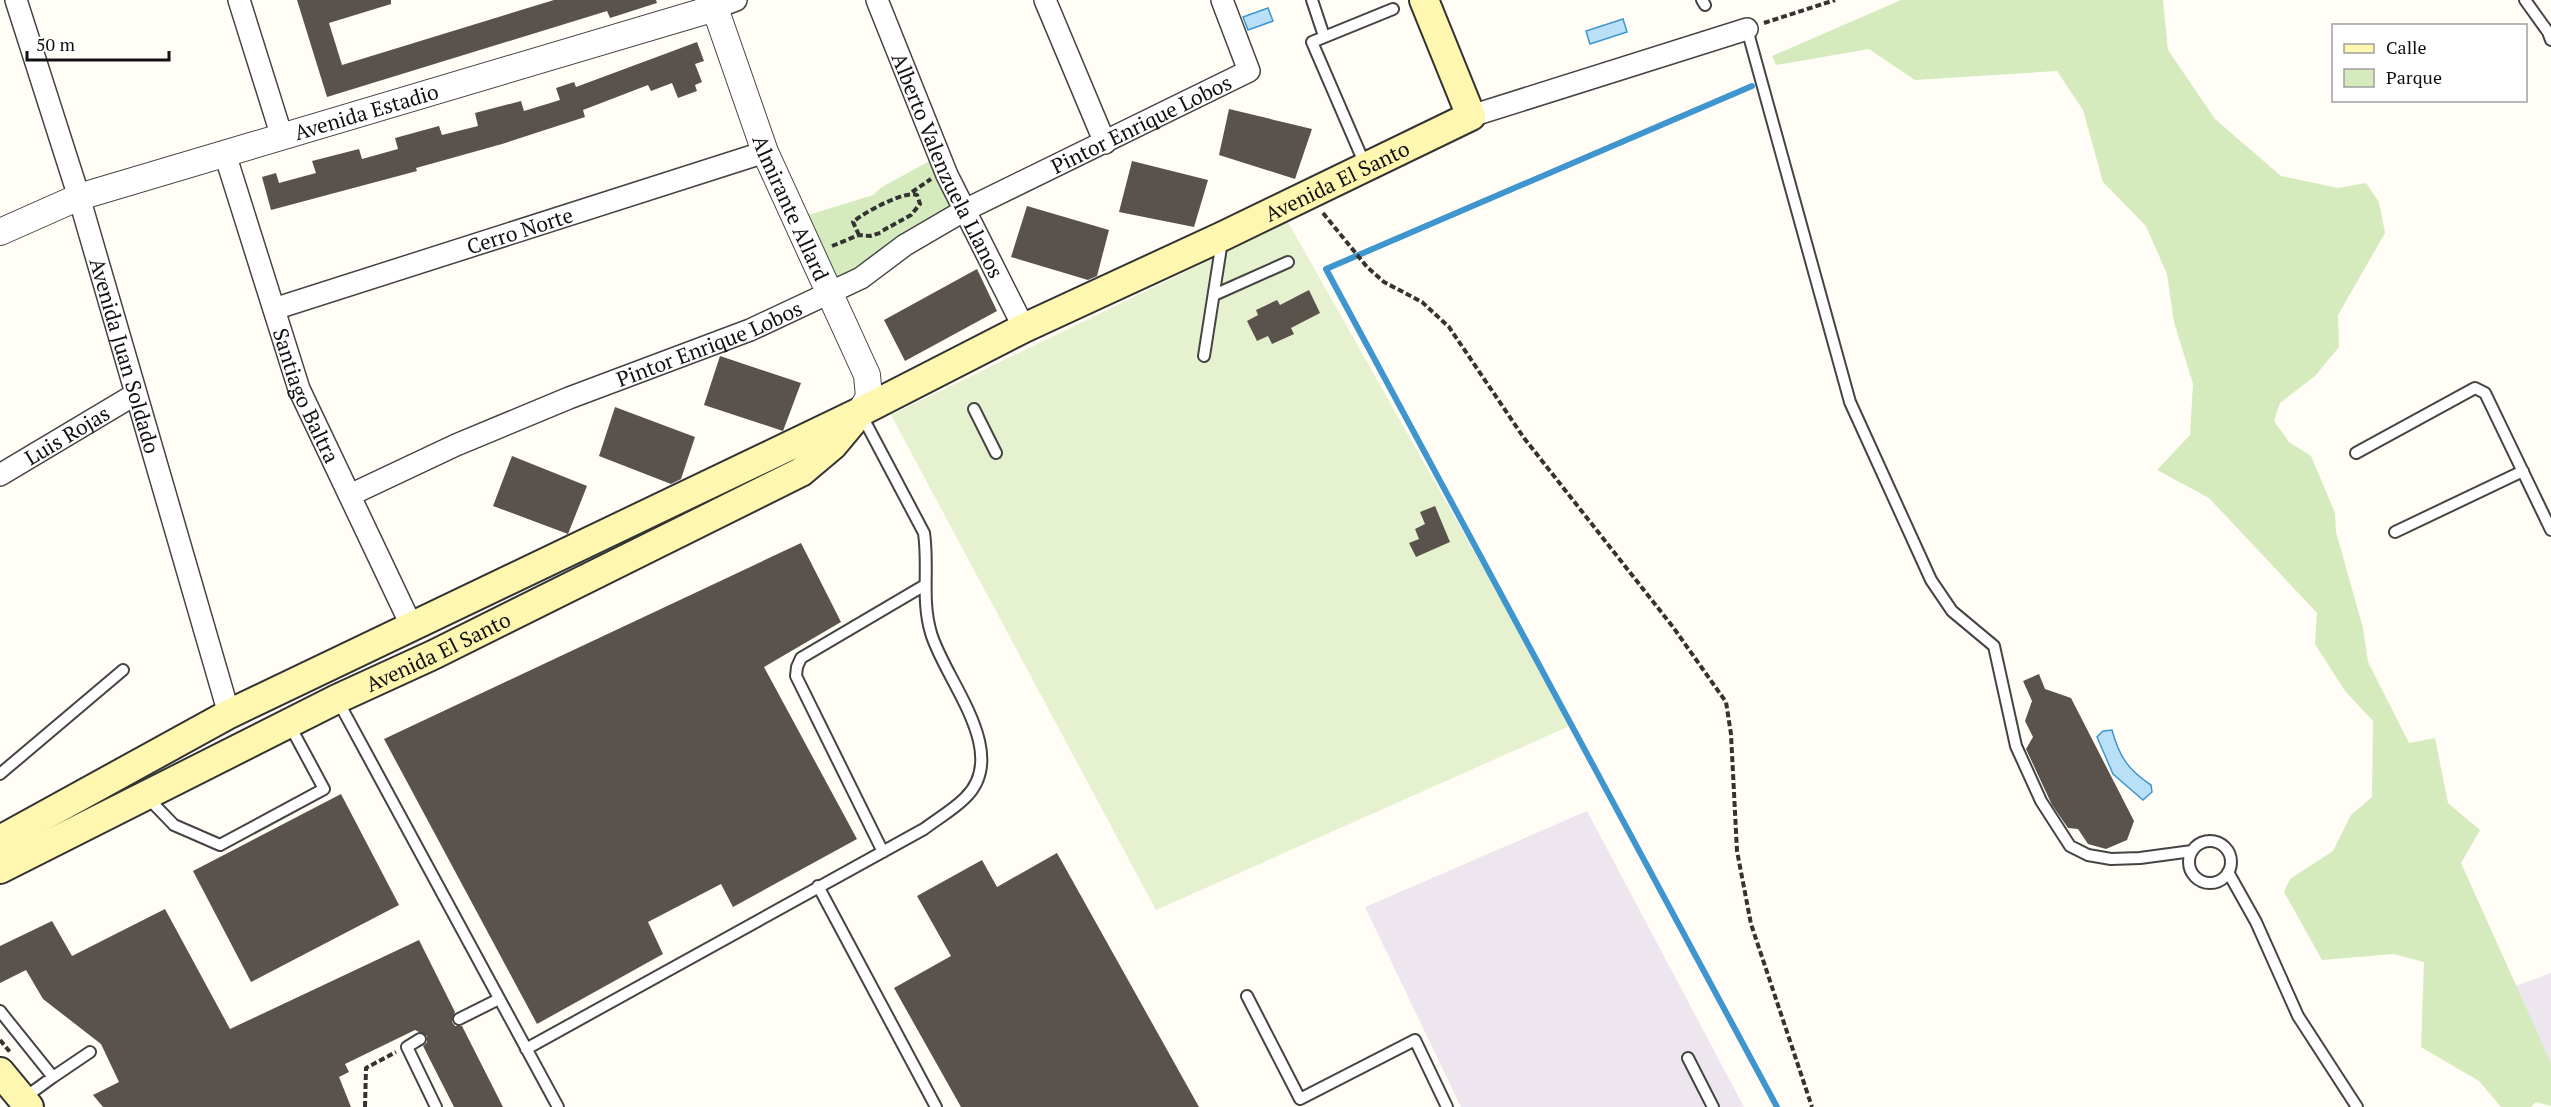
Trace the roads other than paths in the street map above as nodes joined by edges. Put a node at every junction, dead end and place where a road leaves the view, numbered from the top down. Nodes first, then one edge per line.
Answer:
1 (16, 0) edge
2 (239, 0) edge
3 (877, 0) edge
4 (1045, 0) edge
5 (1222, 0) edge
6 (1312, 0) edge
7 (1424, 0) edge
8 (2525, 0) edge
9 (721, 3) edge
10 (1393, 9) dead end
11 (1747, 29) joint
12 (1324, 36) junction
13 (2551, 40) edge
14 (1471, 116) junction
15 (282, 137) junction
16 (1105, 143) junction
17 (765, 152) junction
18 (225, 154) junction
19 (1366, 167) junction
20 (79, 197) junction
21 (965, 210) junction
22 (0, 232) edge
23 (1223, 236) junction
24 (1288, 262) dead end
25 (828, 292) junction
26 (1214, 295) junction
27 (274, 309) junction
28 (1024, 328) junction
29 (1204, 356) dead end
30 (134, 395) junction
31 (974, 409) dead end
32 (860, 412) junction
33 (996, 453) dead end
34 (2356, 453) dead end
35 (2523, 471) junction
36 (0, 475) edge
37 (350, 495) junction
38 (2551, 530) edge
39 (2394, 532) dead end
40 (925, 585) junction
41 (412, 627) junction
42 (123, 670) dead end
43 (337, 699) junction
44 (229, 714) junction
45 (281, 727) junction
46 (0, 774) edge
47 (145, 796) junction
48 (0, 840) edge
49 (2192, 851) junction
50 (883, 852) junction
51 (0, 869) edge
52 (2228, 872) junction
53 (818, 886) junction
54 (1247, 996) dead end
55 (499, 999) junction
56 (0, 1011) edge
57 (459, 1019) dead end
58 (420, 1039) dead end
59 (526, 1048) junction
60 (90, 1052) dead end
61 (1688, 1058) dead end
62 (0, 1072) edge
63 (53, 1077) junction
64 (26, 1103) edge
65 (436, 1107) edge
66 (558, 1107) edge
67 (936, 1107) edge
68 (1447, 1107) edge
69 (1713, 1107) edge
70 (2357, 1107) edge

1 - 20 street, Avenida Juan Soldado
2 - 15 street
3 - 21 street, Alberto Valenzuela Llanos
4 - 16 street
5 - 16 street, Pintor Enrique Lobos
6 - 12 lane
7 - 14 main road
8 - 13 lane
9 - 15 street, Avenida Estadio
9 - 17 street, Almirante Allard
10 - 12 lane
11 - 14 street, Avenida El Santo
11 - 49 lane
12 - 19 lane
14 - 19 main road, Avenida El Santo
15 - 18 street, Avenida Estadio
16 - 21 street, Pintor Enrique Lobos
17 - 25 street, Almirante Allard
17 - 27 street, Cerro Norte
18 - 20 street, Avenida Estadio
18 - 27 street, Santiago Baltra
19 - 23 main road, Avenida El Santo
20 - 22 street, Avenida Estadio
20 - 30 street, Avenida Juan Soldado
21 - 25 street, Pintor Enrique Lobos
21 - 28 street, Alberto Valenzuela Llanos
23 - 26 lane
23 - 28 main road, Avenida El Santo
24 - 26 lane
25 - 32 street, Almirante Allard
25 - 37 street, Pintor Enrique Lobos
26 - 29 lane
27 - 37 street, Santiago Baltra
28 - 32 main road, Avenida El Santo
30 - 36 street, Luis Rojas
30 - 44 street, Avenida Juan Soldado
31 - 33 lane
32 - 40 lane
32 - 41 main road, Avenida El Santo
32 - 43 main road, Avenida El Santo
34 - 35 lane
35 - 38 lane
35 - 39 lane
37 - 41 street, Santiago Baltra
40 - 50 lane
40 - 50 lane
41 - 44 main road, Avenida El Santo
42 - 46 lane
43 - 45 main road, Avenida El Santo
43 - 55 lane
44 - 45 main road
44 - 48 main road, Avenida El Santo
45 - 47 main road, Avenida El Santo
45 - 47 lane
47 - 51 main road, Avenida El Santo
49 - 52 lane
49 - 52 lane
50 - 53 lane
52 - 70 lane
53 - 59 lane
53 - 67 lane
54 - 68 lane
55 - 57 lane
55 - 59 lane
56 - 63 lane
58 - 65 lane
59 - 66 lane
60 - 63 lane
61 - 69 lane
62 - 64 main road
63 - 64 lane

